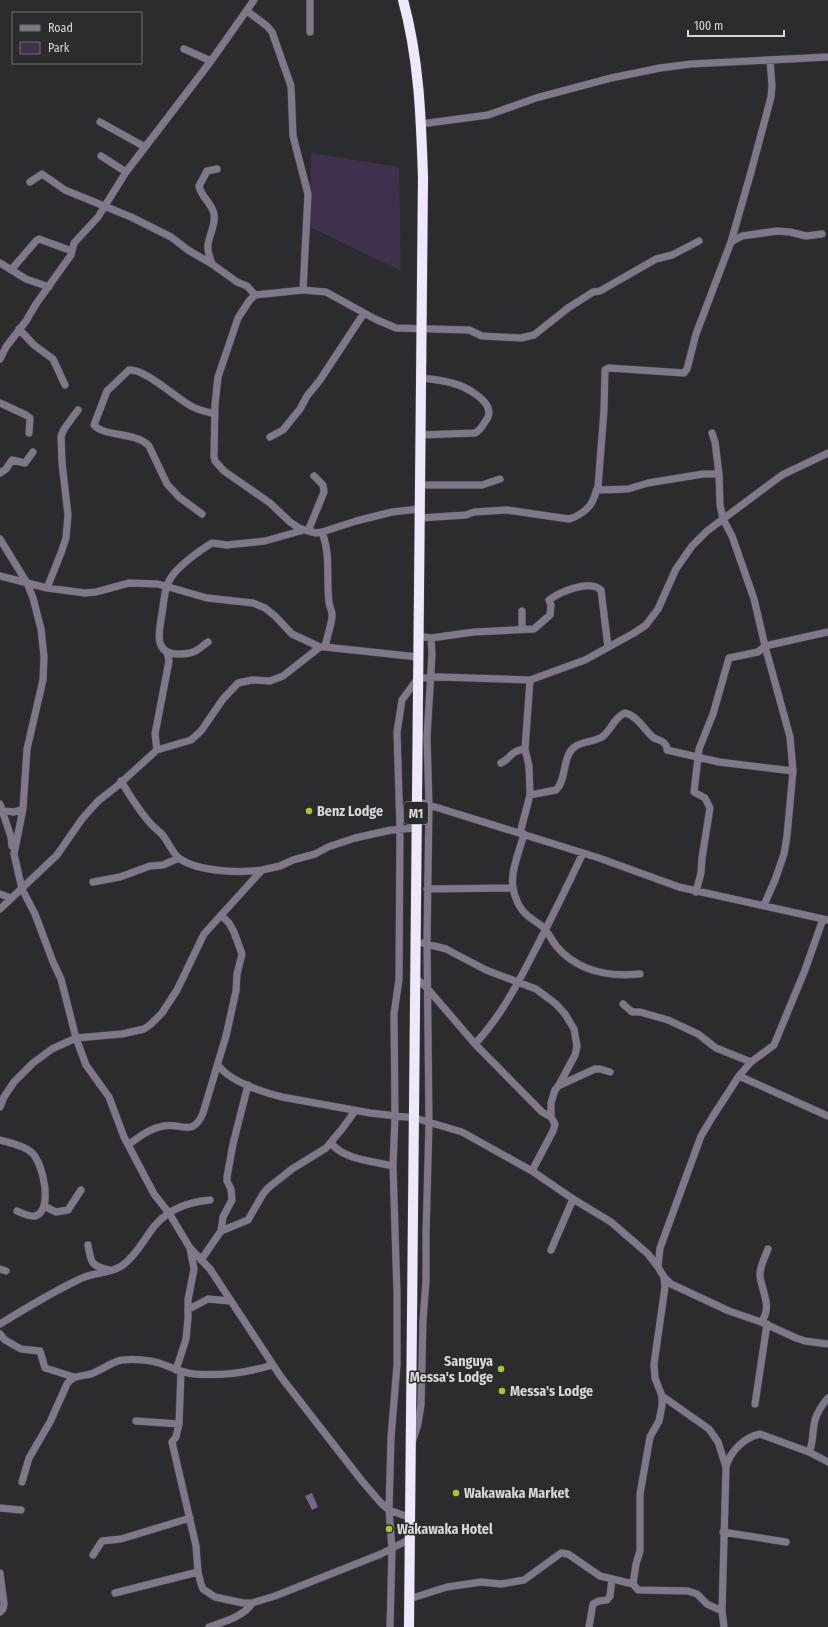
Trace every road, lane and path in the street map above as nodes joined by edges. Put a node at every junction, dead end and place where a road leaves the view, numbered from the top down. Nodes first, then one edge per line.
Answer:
1 (254, 0) edge
2 (310, 0) edge
3 (403, 0) edge
4 (247, 11) junction
5 (310, 32) dead end
6 (184, 49) dead end
7 (828, 57) edge
8 (770, 60) junction
9 (212, 61) junction
10 (100, 122) dead end
11 (421, 124) junction
12 (145, 147) junction
13 (101, 156) dead end
14 (217, 169) dead end
15 (126, 172) junction
16 (30, 182) dead end
17 (105, 208) junction
18 (822, 234) dead end
19 (699, 241) dead end
20 (731, 242) junction
21 (72, 251) junction
22 (0, 263) edge
23 (212, 264) junction
24 (11, 270) junction
25 (49, 287) junction
26 (303, 290) junction
27 (255, 295) junction
28 (364, 313) junction
29 (421, 328) junction
30 (19, 330) junction
31 (3, 346) edge
32 (0, 359) edge
33 (420, 378) junction
34 (65, 385) dead end
35 (0, 403) edge
36 (78, 410) dead end
37 (215, 414) junction
38 (29, 433) dead end
39 (712, 433) dead end
40 (420, 435) junction
41 (270, 437) dead end
42 (33, 452) dead end
43 (828, 453) edge
44 (0, 473) edge
45 (719, 474) junction
46 (314, 476) dead end
47 (500, 479) dead end
48 (419, 486) junction
49 (598, 487) junction
50 (202, 514) dead end
51 (420, 514) junction
52 (723, 518) junction
53 (306, 531) junction
54 (322, 532) junction
55 (0, 539) edge
56 (0, 576) edge
57 (28, 583) junction
58 (166, 586) junction
59 (47, 588) junction
60 (522, 611) dead end
61 (522, 630) junction
62 (828, 632) edge
63 (418, 636) junction
64 (432, 638) junction
65 (208, 642) dead end
66 (765, 646) junction
67 (322, 647) junction
68 (608, 647) junction
69 (168, 652) junction
70 (418, 657) junction
71 (430, 677) junction
72 (418, 678) junction
73 (530, 680) junction
74 (525, 749) junction
75 (157, 750) junction
76 (698, 757) junction
77 (501, 763) dead end
78 (793, 771) junction
79 (121, 781) junction
80 (530, 795) junction
81 (416, 801) junction
82 (429, 805) junction
83 (1, 808) edge
84 (23, 809) junction
85 (416, 828) junction
86 (400, 829) junction
87 (522, 833) junction
88 (582, 853) junction
89 (14, 854) junction
90 (179, 858) junction
91 (262, 870) junction
92 (93, 882) dead end
93 (513, 888) junction
94 (22, 889) junction
95 (427, 889) junction
96 (696, 892) junction
97 (0, 894) edge
98 (11, 898) junction
99 (764, 905) junction
100 (0, 909) edge
101 (221, 915) junction
102 (825, 920) edge
103 (546, 930) junction
104 (415, 942) junction
105 (427, 943) junction
106 (640, 974) dead end
107 (415, 977) junction
108 (518, 981) junction
109 (427, 988) junction
110 (624, 1004) dead end
111 (76, 1038) junction
112 (475, 1044) junction
113 (751, 1062) junction
114 (218, 1065) junction
115 (610, 1072) dead end
116 (739, 1076) junction
117 (248, 1085) junction
118 (560, 1085) junction
119 (0, 1107) edge
120 (355, 1111) junction
121 (828, 1116) edge
122 (395, 1117) junction
123 (551, 1117) junction
124 (415, 1118) junction
125 (429, 1122) junction
126 (0, 1140) edge
127 (330, 1143) junction
128 (128, 1145) junction
129 (393, 1166) junction
130 (532, 1171) junction
131 (81, 1190) dead end
132 (573, 1199) junction
133 (210, 1200) dead end
134 (44, 1206) junction
135 (17, 1211) dead end
136 (169, 1213) junction
137 (221, 1231) junction
138 (88, 1245) dead end
139 (190, 1248) junction
140 (768, 1248) dead end
141 (551, 1250) dead end
142 (201, 1260) junction
143 (658, 1267) junction
144 (109, 1270) junction
145 (664, 1277) junction
146 (230, 1301) junction
147 (189, 1309) junction
148 (764, 1323) junction
149 (0, 1324) edge
150 (0, 1334) edge
151 (828, 1344) edge
152 (273, 1365) junction
153 (178, 1370) junction
154 (74, 1377) junction
155 (662, 1396) junction
156 (828, 1398) edge
157 (755, 1404) dead end
158 (136, 1420) dead end
159 (179, 1424) junction
160 (410, 1448) junction
161 (808, 1452) junction
162 (828, 1462) edge
163 (726, 1467) junction
164 (22, 1482) dead end
165 (0, 1508) edge
166 (21, 1510) dead end
167 (389, 1510) junction
168 (190, 1518) junction
169 (411, 1518) junction
170 (723, 1532) junction
171 (410, 1539) junction
172 (786, 1542) dead end
173 (392, 1549) junction
174 (94, 1555) dead end
175 (198, 1572) junction
176 (0, 1573) edge
177 (612, 1579) junction
178 (633, 1584) junction
179 (115, 1593) dead end
180 (409, 1599) junction
181 (252, 1603) junction
182 (722, 1611) junction
183 (0, 1612) edge
184 (209, 1627) edge
185 (390, 1627) edge
186 (409, 1627) edge
187 (589, 1627) edge
188 (724, 1627) edge

1 - 4 street
2 - 5 street
3 - 11 highway, M1
4 - 9 street
4 - 26 street
6 - 9 street
7 - 8 street
8 - 11 street
8 - 20 street
9 - 12 street
10 - 12 street
11 - 29 highway, M1
12 - 15 street
13 - 15 street
14 - 23 street
15 - 17 street
16 - 17 street
17 - 21 street
17 - 23 street
18 - 20 street
19 - 29 street
20 - 49 street
21 - 24 street
21 - 25 street
22 - 24 street
23 - 27 street
24 - 25 street
25 - 30 street
26 - 27 street
26 - 28 street
27 - 37 street
28 - 29 street
28 - 41 street
29 - 33 highway, M1
30 - 31 street
30 - 34 street
31 - 32 street
33 - 40 highway, M1
33 - 40 street
35 - 38 street
36 - 59 street
37 - 50 street
37 - 53 street
39 - 45 street
40 - 48 highway, M1
42 - 44 street
43 - 52 street
45 - 49 street
45 - 52 street
46 - 53 street
47 - 48 street
48 - 51 highway, M1
49 - 51 street
51 - 54 street
51 - 63 highway, M1
52 - 66 street
52 - 68 street
53 - 54 street
53 - 58 street
54 - 67 street
55 - 57 street
56 - 57 street
57 - 59 street
57 - 84 street
58 - 59 street
58 - 67 street
58 - 69 street
60 - 61 street
61 - 64 street
61 - 68 street
62 - 66 street
63 - 64 street
63 - 70 highway, M1
64 - 71 street
65 - 69 street
66 - 76 street
66 - 78 street
67 - 70 street
67 - 75 street
68 - 73 street
69 - 75 street
70 - 72 highway, M1
71 - 72 street
71 - 73 street
71 - 82 street
72 - 81 highway, M1
72 - 86 street
73 - 74 street
74 - 77 street
74 - 80 street
75 - 79 street
76 - 78 street
76 - 80 street
76 - 96 street
78 - 99 street
79 - 90 street
79 - 94 street
80 - 87 street
81 - 82 street
81 - 85 highway, M1
82 - 87 street
82 - 95 street
83 - 84 street
83 - 89 street
84 - 89 street
85 - 86 street
85 - 104 highway, M1
86 - 91 street
86 - 122 street
87 - 88 street
87 - 93 street
88 - 96 street
88 - 103 street
89 - 94 street
90 - 91 street
90 - 92 street
91 - 101 street
93 - 95 street
93 - 103 street
94 - 98 street
94 - 111 street
95 - 105 street
96 - 99 street
97 - 98 street
98 - 100 street
99 - 102 street
101 - 111 street
101 - 114 street
102 - 113 street
103 - 106 street
103 - 108 street
104 - 105 street
104 - 107 highway, M1
105 - 108 street
105 - 109 street
107 - 109 street
107 - 124 highway, M1
108 - 112 street
108 - 118 street
109 - 112 street
109 - 125 street
110 - 113 street
111 - 119 street
111 - 128 street
112 - 123 street
113 - 116 street
114 - 117 street
114 - 128 street
115 - 118 street
116 - 121 street
116 - 143 street
117 - 120 street
117 - 137 street
118 - 123 street
120 - 122 street
120 - 127 street
122 - 124 street
122 - 129 street
123 - 130 street
124 - 125 street
124 - 160 highway, M1
125 - 130 street
125 - 160 street
126 - 134 street
127 - 129 street
127 - 137 street
128 - 136 street
129 - 167 street
130 - 132 street
131 - 134 street
132 - 141 street
132 - 143 street
133 - 136 street
134 - 135 street
136 - 139 street
136 - 144 street
137 - 142 street
138 - 144 street
139 - 142 street
139 - 147 street
140 - 148 street
142 - 146 street
143 - 145 street
144 - 149 street
145 - 148 street
145 - 155 street
146 - 147 street
146 - 152 street
147 - 153 street
148 - 151 street
148 - 157 street
150 - 154 street
152 - 153 street
152 - 167 street
153 - 154 street
153 - 159 street
154 - 164 street
155 - 163 street
155 - 178 street
156 - 161 street
158 - 159 street
159 - 168 street
160 - 169 highway, M1
161 - 162 street
161 - 163 street
163 - 170 street
165 - 166 street
167 - 169 street
167 - 173 street
168 - 174 street
168 - 175 street
169 - 171 highway, M1
170 - 172 street
170 - 182 street
171 - 173 street
171 - 180 highway, M1
173 - 181 street
173 - 185 street
175 - 179 street
175 - 181 street
176 - 183 street
177 - 178 street
177 - 180 street
177 - 187 street
178 - 182 street
180 - 186 highway, M1
181 - 184 street
182 - 188 street

